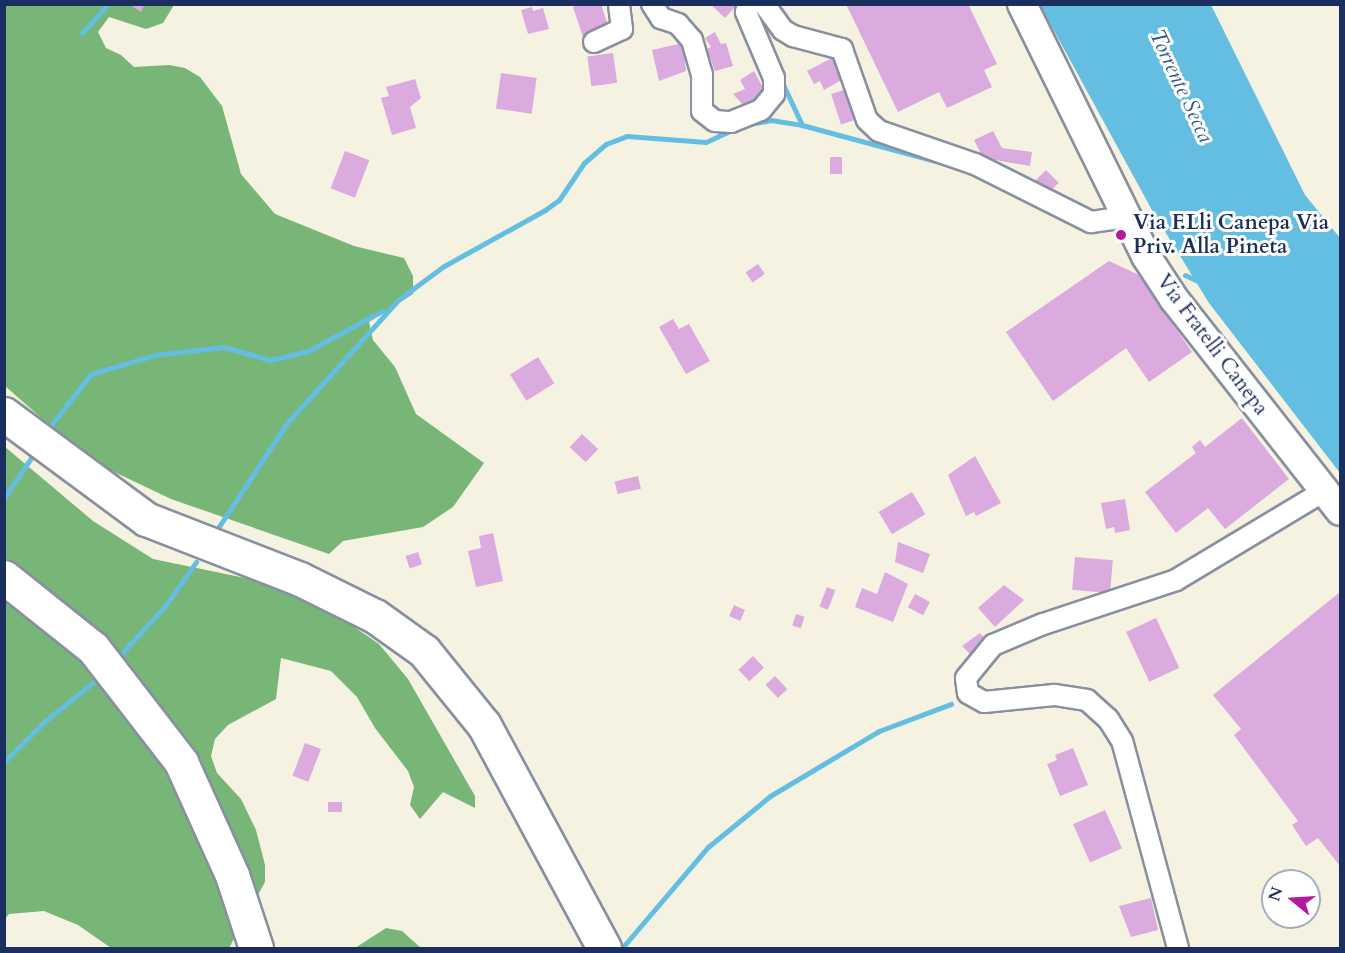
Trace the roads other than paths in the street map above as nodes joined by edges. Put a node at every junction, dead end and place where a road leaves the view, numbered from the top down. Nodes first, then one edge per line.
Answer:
1 (619, 4) edge
2 (652, 4) edge
3 (749, 4) edge
4 (764, 4) edge
5 (1022, 4) edge
6 (594, 42) dead end
7 (1127, 218) junction
8 (4, 414) edge
9 (1332, 501) edge
10 (4, 577) edge
11 (256, 948) edge
12 (604, 948) edge
13 (1178, 948) edge

1 - 6 street
2 - 3 street
4 - 7 street
5 - 7 main road, Via Fratelli Canepa
7 - 9 main road, Via Fratelli Canepa
8 - 12 highway
9 - 13 street
10 - 11 highway

